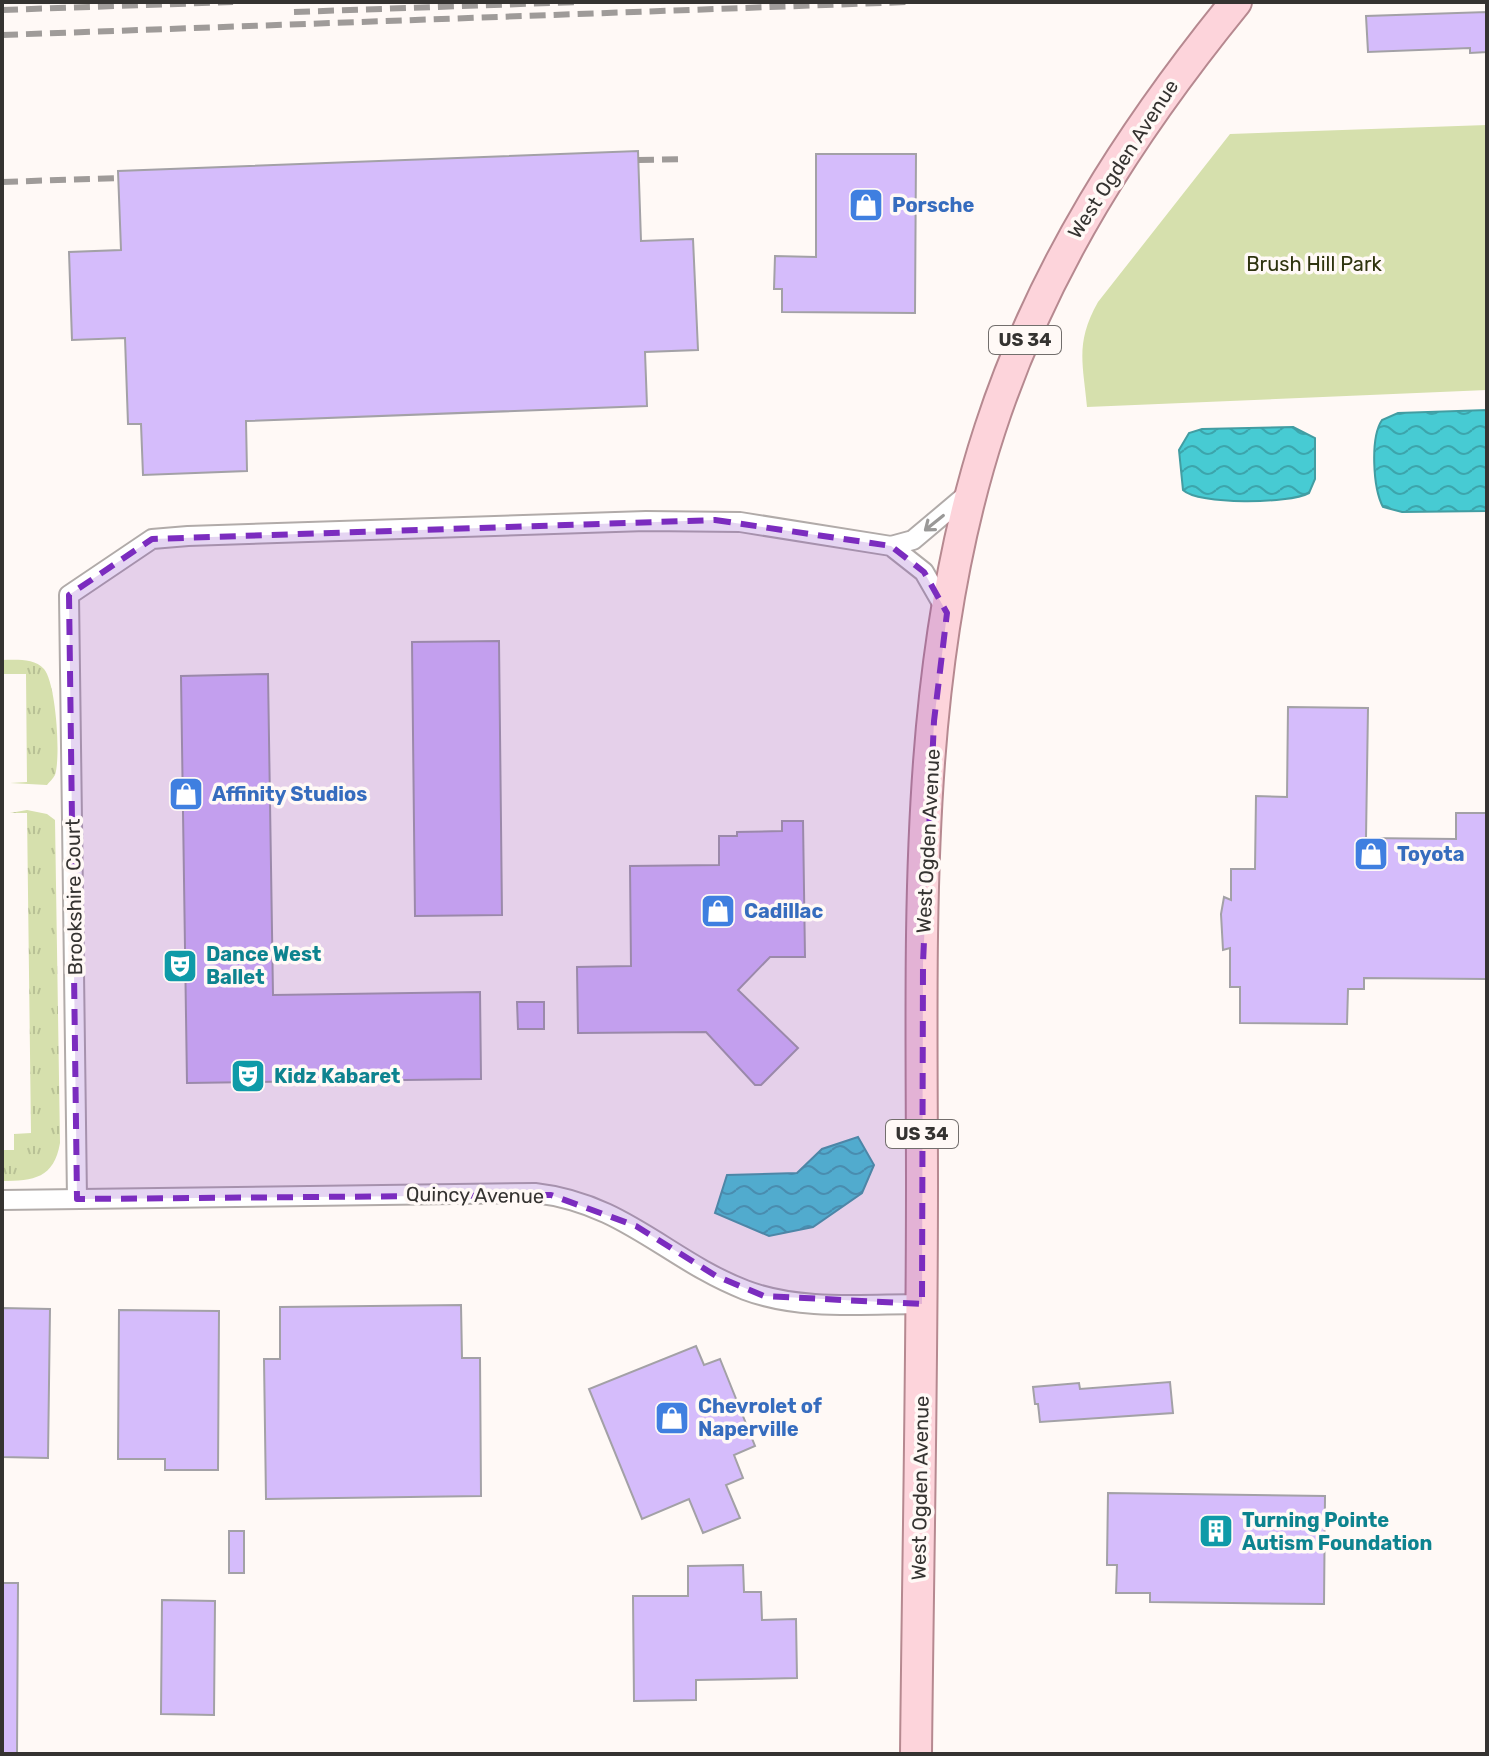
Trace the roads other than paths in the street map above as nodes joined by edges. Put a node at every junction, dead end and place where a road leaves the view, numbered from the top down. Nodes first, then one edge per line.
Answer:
1 (1236, 2) edge
2 (972, 491) junction
3 (891, 546) junction
4 (947, 613) junction
5 (77, 1199) junction
6 (2, 1200) edge
7 (922, 1304) junction
8 (916, 1754) edge

1 - 2 main road, West Ogden Avenue / US 34
2 -> 3 street
2 - 4 main road, West Ogden Avenue / US 34
3 - 4 street
3 - 5 street, Brookshire Court
4 - 7 main road, West Ogden Avenue / US 34
5 - 6 street, Quincy Avenue
5 - 7 street, Quincy Avenue
7 - 8 main road, West Ogden Avenue / US 34

